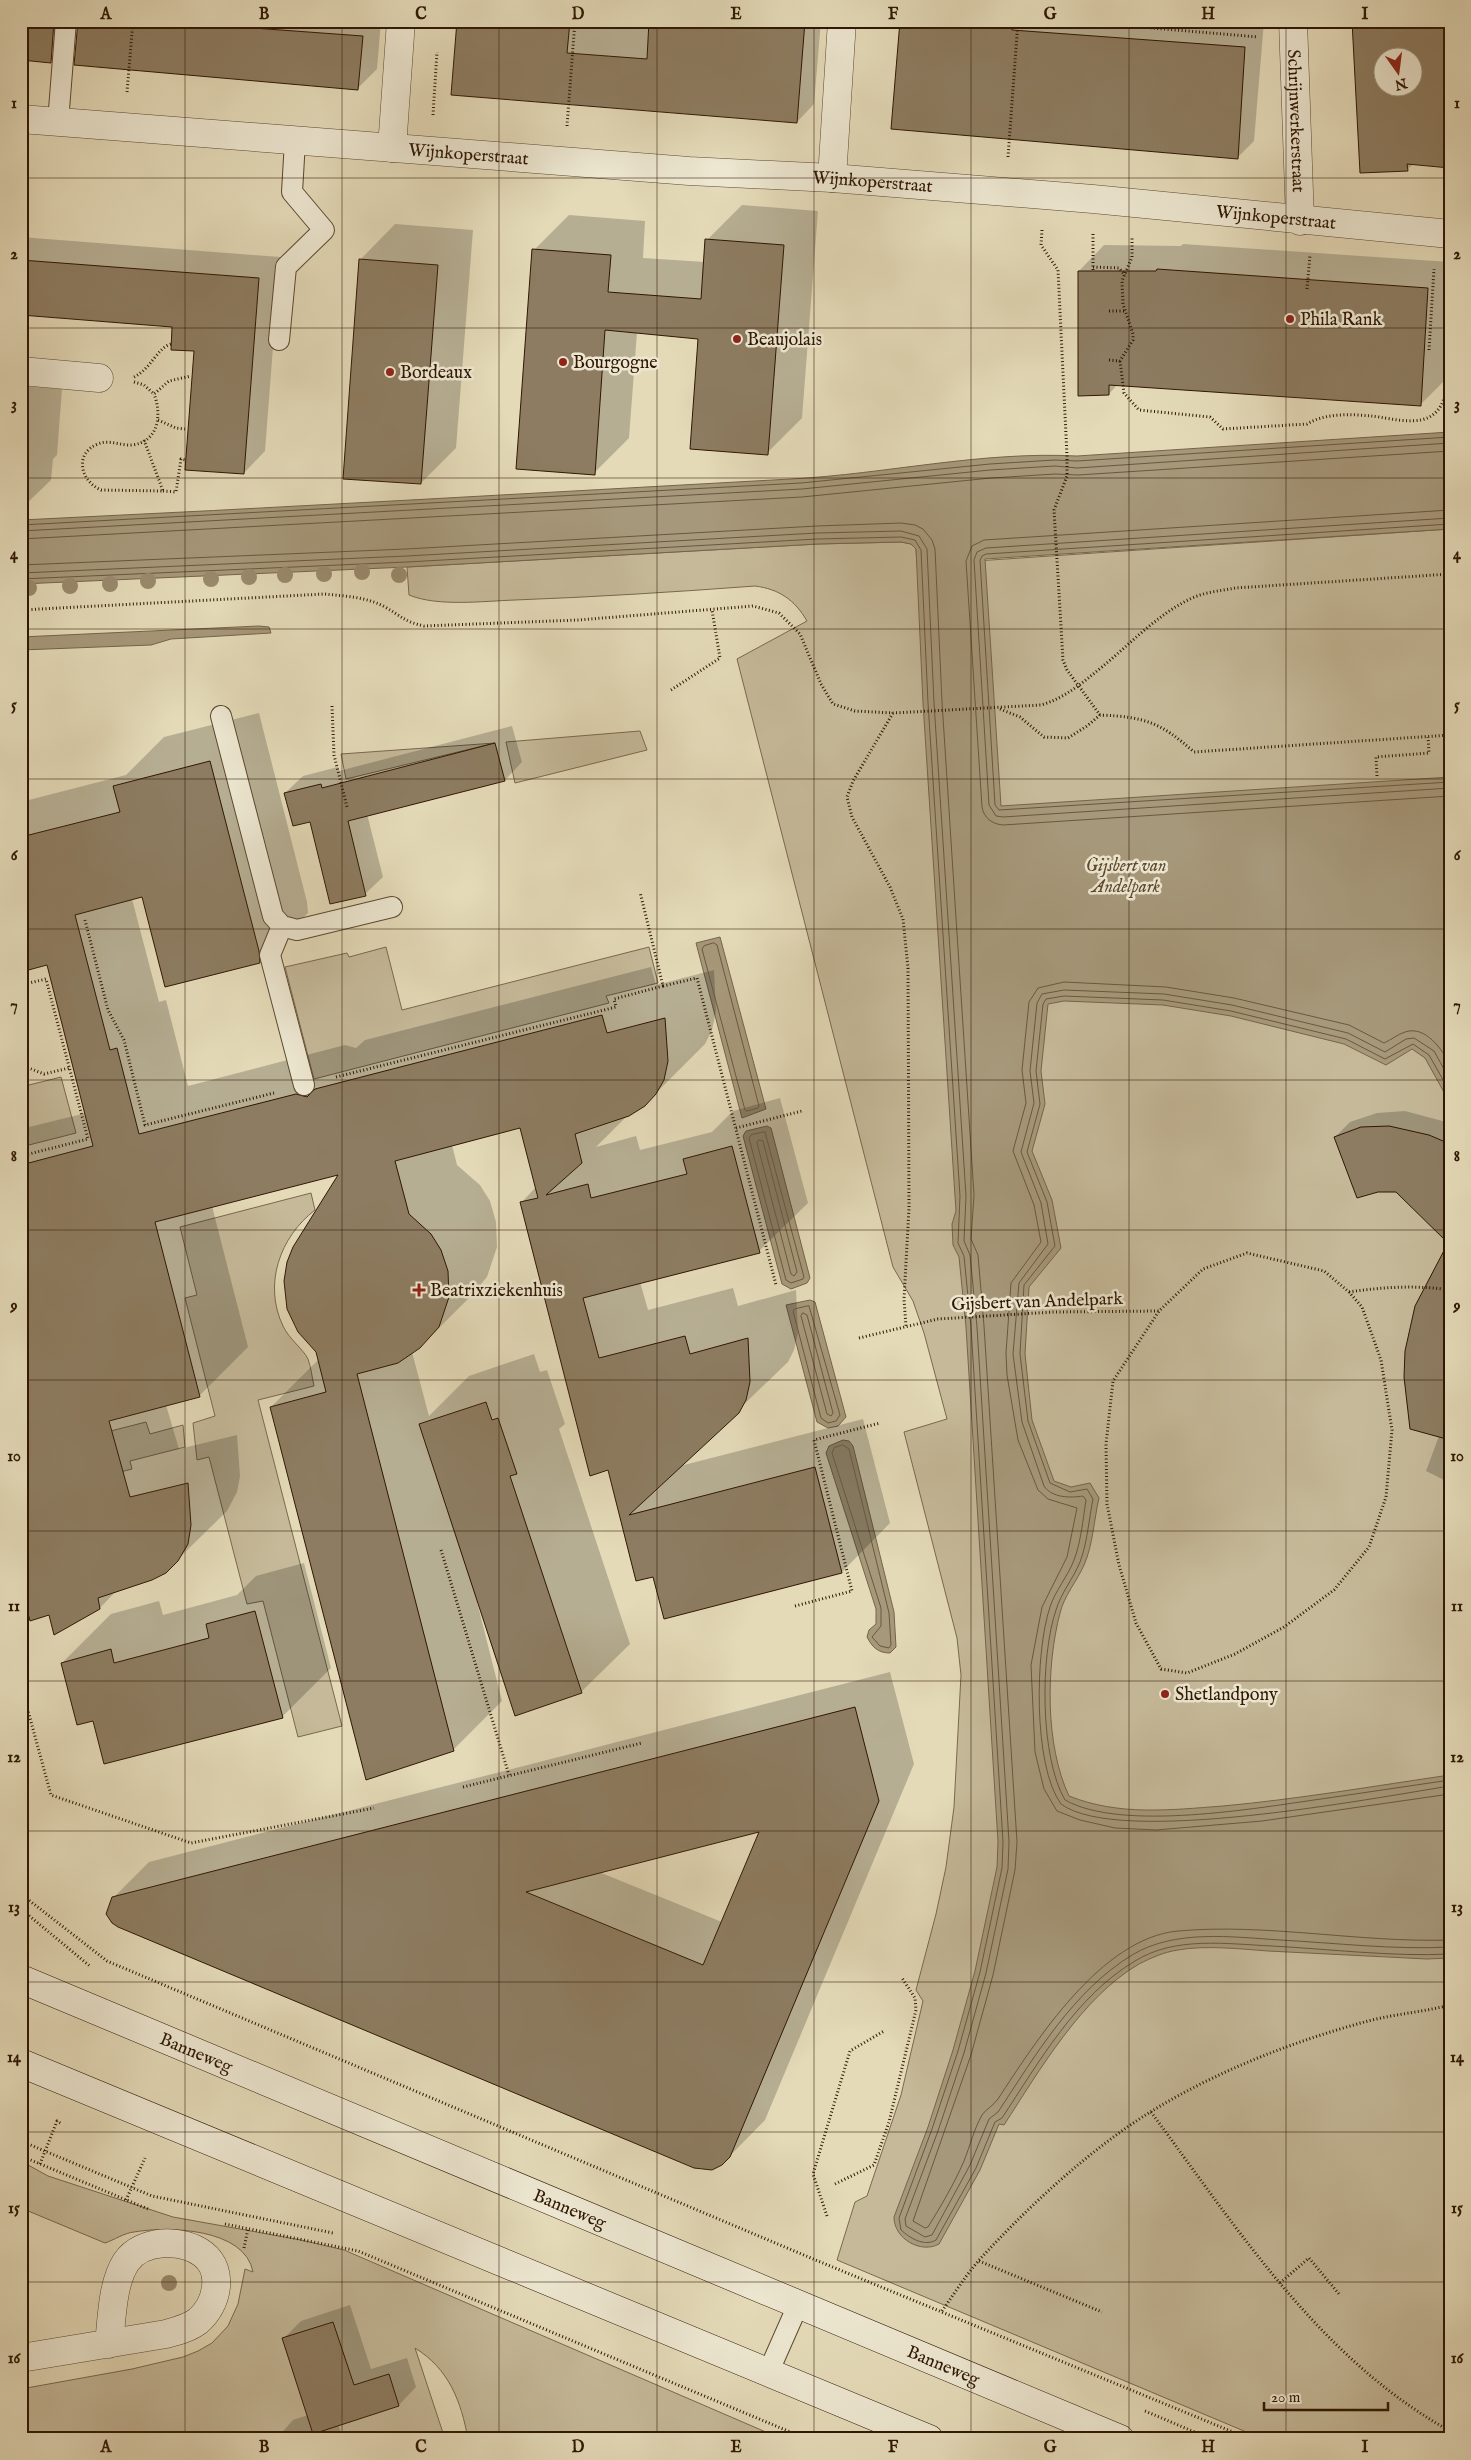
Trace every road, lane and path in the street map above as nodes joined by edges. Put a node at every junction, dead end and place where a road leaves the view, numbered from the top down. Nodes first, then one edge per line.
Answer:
1 (66, 21) edge
2 (133, 21) edge
3 (402, 21) edge
4 (575, 21) edge
5 (842, 21) edge
6 (1018, 21) edge
7 (1070, 21) edge
8 (1293, 30) edge
9 (437, 51) dead end
10 (21, 119) edge
11 (58, 122) junction
12 (124, 127) junction
13 (295, 141) junction
14 (392, 148) junction
15 (431, 151) junction
16 (564, 162) junction
17 (832, 178) junction
18 (1005, 192) junction
19 (1042, 195) junction
20 (1133, 202) junction
21 (1300, 221) junction
22 (1443, 234) edge
23 (1093, 267) dead end
24 (1125, 275) junction
25 (1109, 311) dead end
26 (1125, 311) junction
27 (278, 340) dead end
28 (171, 344) dead end
29 (1450, 344) edge
30 (1428, 350) dead end
31 (1109, 360) dead end
32 (1120, 361) junction
33 (21, 371) edge
34 (191, 376) dead end
35 (107, 379) junction
36 (154, 394) junction
37 (158, 420) junction
38 (185, 429) dead end
39 (144, 440) junction
40 (186, 460) dead end
41 (163, 491) junction
42 (1450, 574) edge
43 (21, 610) edge
44 (712, 610) junction
45 (1079, 686) junction
46 (671, 690) dead end
47 (332, 706) dead end
48 (997, 708) junction
49 (893, 713) junction
50 (1100, 715) junction
51 (221, 716) dead end
52 (1450, 736) edge
53 (1428, 737) junction
54 (1377, 776) dead end
55 (347, 807) dead end
56 (640, 892) dead end
57 (392, 907) dead end
58 (84, 920) dead end
59 (282, 926) junction
60 (21, 985) edge
61 (663, 986) junction
62 (21, 1065) edge
63 (69, 1068) junction
64 (304, 1085) junction
65 (802, 1111) dead end
66 (736, 1128) junction
67 (21, 1156) edge
68 (776, 1285) dead end
69 (1450, 1290) edge
70 (1349, 1292) junction
71 (1159, 1311) junction
72 (906, 1326) junction
73 (859, 1338) dead end
74 (880, 1423) dead end
75 (441, 1550) dead end
76 (795, 1606) dead end
77 (21, 1685) edge
78 (642, 1743) dead end
79 (509, 1775) junction
80 (463, 1787) dead end
81 (374, 1808) dead end
82 (21, 1894) edge
83 (902, 1978) dead end
84 (21, 1979) edge
85 (1450, 2005) edge
86 (884, 2031) dead end
87 (21, 2063) edge
88 (1151, 2112) junction
89 (62, 2124) dead end
90 (21, 2141) edge
91 (45, 2151) junction
92 (21, 2156) edge
93 (145, 2158) dead end
94 (40, 2164) junction
95 (835, 2184) dead end
96 (132, 2188) junction
97 (126, 2200) junction
98 (156, 2210) dead end
99 (827, 2216) dead end
100 (220, 2224) dead end
101 (337, 2234) dead end
102 (979, 2261) junction
103 (1280, 2283) junction
104 (1340, 2294) dead end
105 (798, 2305) junction
106 (942, 2311) junction
107 (1102, 2312) dead end
108 (108, 2344) dead end
109 (21, 2358) edge
110 (768, 2373) junction
111 (1450, 2431) edge
112 (807, 2439) edge
113 (929, 2439) edge
114 (1120, 2439) edge
115 (1250, 2439) edge

1 - 11 lane
2 - 12 path
3 - 14 main road
4 - 16 path
5 - 17 main road
6 - 18 path
7 - 8 path
8 - 21 main road, Schrijnwerkerstraat
9 - 15 path
10 - 11 main road, Wijnkoperstraat
11 - 12 main road, Wijnkoperstraat
12 - 13 main road, Wijnkoperstraat
13 - 14 main road, Wijnkoperstraat
13 - 27 lane
14 - 15 main road, Wijnkoperstraat
15 - 16 main road, Wijnkoperstraat
16 - 17 main road, Wijnkoperstraat
17 - 18 main road, Wijnkoperstraat
18 - 19 main road, Wijnkoperstraat
19 - 20 main road, Wijnkoperstraat
19 - 45 path
20 - 21 main road, Wijnkoperstraat
20 - 24 path
21 - 22 main road, Wijnkoperstraat
22 - 30 path
23 - 24 path
24 - 26 path
25 - 26 path
26 - 32 path
28 - 35 path
29 - 32 path
31 - 32 path
33 - 35 main road
34 - 36 path
35 - 36 path
36 - 37 path
37 - 38 path
37 - 39 path
39 - 41 path
39 - 41 path
40 - 41 path
42 - 45 path
43 - 44 path
44 - 46 path
44 - 49 path
45 - 48 path
45 - 50 path
47 - 55 path
48 - 49 path
48 - 50 path
49 - 72 path
50 - 53 path
51 - 59 lane
52 - 53 path
53 - 54 path
56 - 61 path
57 - 59 lane
58 - 64 path
59 - 64 lane
60 - 63 path
61 - 64 path
61 - 66 path
62 - 63 path
63 - 67 path
65 - 66 path
66 - 68 path
69 - 70 path
70 - 71 path
70 - 71 path
71 - 72 path, Gijsbert van Andelpark
72 - 73 path, Gijsbert van Andelpark
74 - 76 path
75 - 79 path
77 - 81 path
78 - 79 path
79 - 80 path
82 - 106 path
83 - 95 path
84 - 105 main road, Banneweg
85 - 88 path
86 - 99 path
87 - 110 main road
88 - 102 path
88 - 103 path
89 - 91 path
90 - 91 path
91 - 94 path
91 - 96 path
92 - 94 path
93 - 96 path
94 - 97 path
96 - 97 path
96 - 101 path
97 - 98 path
100 - 112 path
102 - 106 path
102 - 107 path
103 - 104 path
103 - 111 path
105 - 110 lane
105 - 114 main road, Banneweg
106 - 115 path
108 - 109 main road
110 - 113 main road

